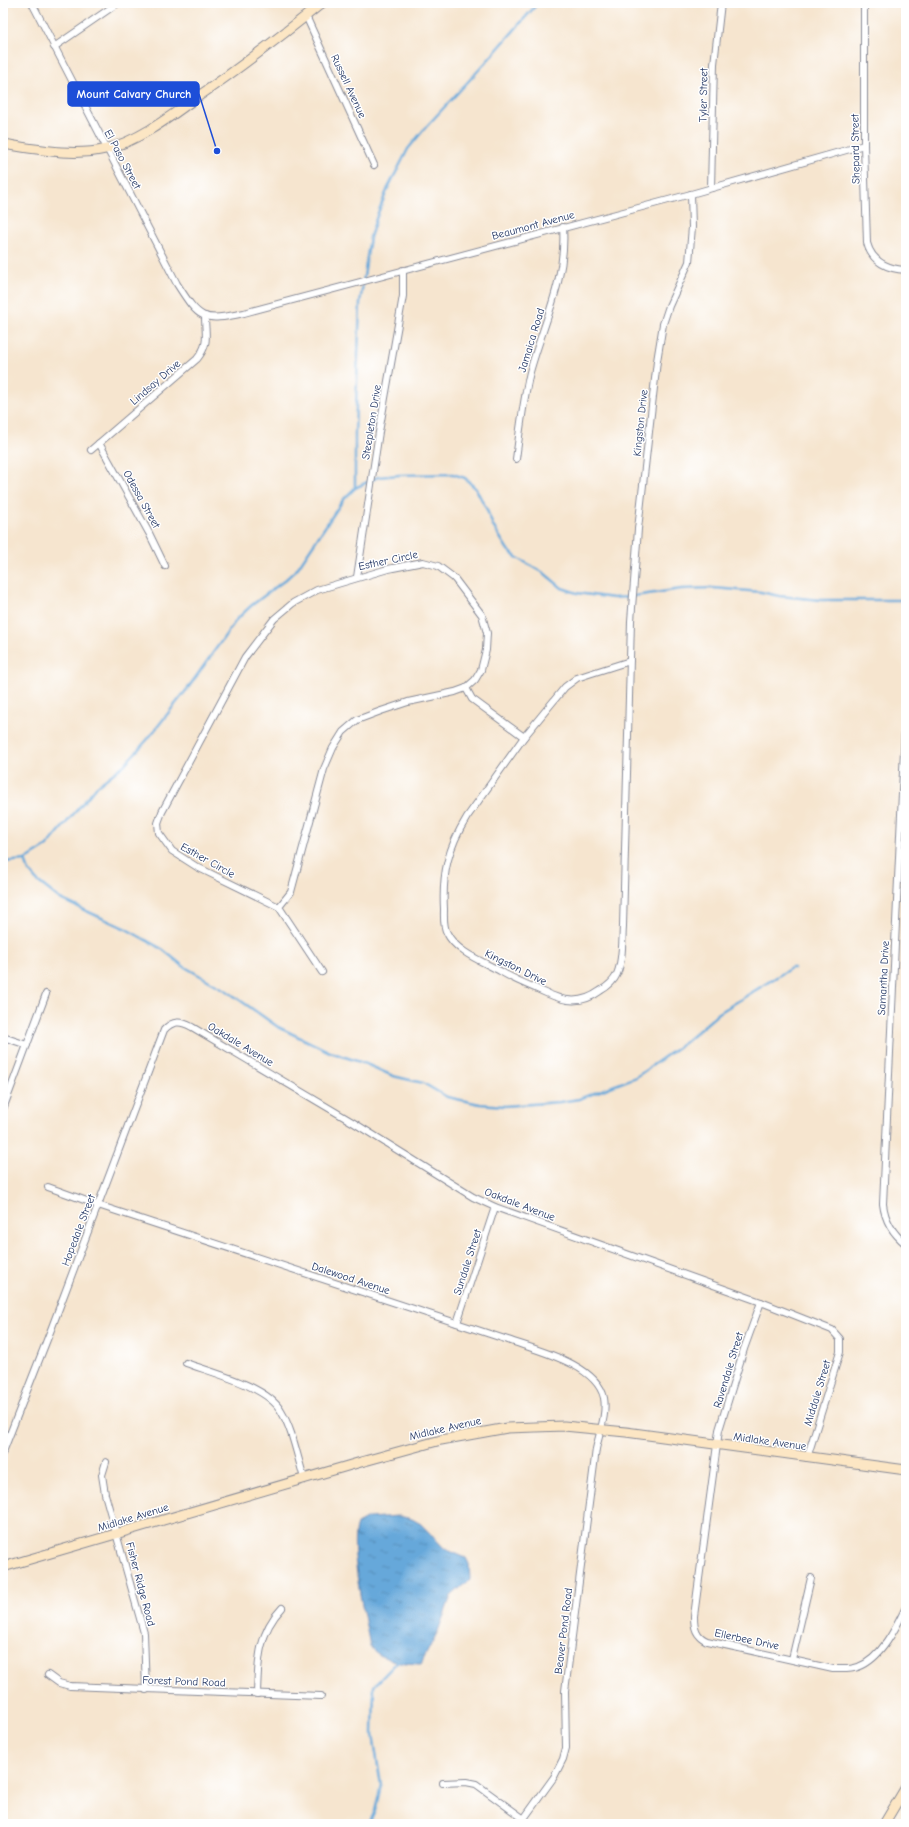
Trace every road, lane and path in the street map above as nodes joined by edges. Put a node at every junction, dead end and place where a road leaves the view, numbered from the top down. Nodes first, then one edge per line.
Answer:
1 (32, 3) edge
2 (118, 3) edge
3 (322, 3) edge
4 (721, 3) edge
5 (864, 3) edge
6 (306, 16) junction
7 (54, 47) junction
8 (3, 144) edge
9 (864, 144) junction
10 (107, 149) junction
11 (374, 165) dead end
12 (711, 188) junction
13 (691, 194) junction
14 (563, 227) junction
15 (403, 270) junction
16 (906, 270) edge
17 (205, 316) junction
18 (100, 443) junction
19 (92, 450) dead end
20 (516, 459) dead end
21 (165, 566) dead end
22 (357, 577) junction
23 (630, 661) junction
24 (466, 688) junction
25 (906, 706) edge
26 (524, 737) junction
27 (279, 907) junction
28 (322, 972) dead end
29 (46, 994) dead end
30 (177, 1022) joint
31 (3, 1037) edge
32 (26, 1045) junction
33 (3, 1109) edge
34 (48, 1187) dead end
35 (98, 1205) junction
36 (495, 1207) junction
37 (906, 1244) edge
38 (761, 1302) junction
39 (458, 1323) junction
40 (836, 1334) joint
41 (186, 1364) dead end
42 (600, 1429) junction
43 (717, 1446) junction
44 (3, 1452) edge
45 (807, 1458) junction
46 (106, 1462) dead end
47 (906, 1470) edge
48 (304, 1478) junction
49 (117, 1534) junction
50 (3, 1567) edge
51 (811, 1578) dead end
52 (906, 1607) edge
53 (282, 1608) dead end
54 (792, 1659) junction
55 (48, 1675) dead end
56 (146, 1690) junction
57 (257, 1694) junction
58 (321, 1696) dead end
59 (443, 1783) dead end
60 (906, 1787) edge
61 (522, 1821) edge
62 (884, 1824) edge

1 - 7 street, El Paso Street
2 - 7 street
3 - 6 street
4 - 12 street, Tyler Street
5 - 9 street, Shepard Street
6 - 10 street
6 - 11 street, Russell Avenue
7 - 10 street, El Paso Street
8 - 10 street
9 - 12 street, Beaumont Avenue
9 - 16 street, Shepard Street
10 - 17 street, El Paso Street
12 - 13 street, Beaumont Avenue
13 - 14 street, Beaumont Avenue
13 - 23 street, Kingston Drive
14 - 15 street, Beaumont Avenue
14 - 20 street, Jamaica Road
15 - 17 street, Beaumont Avenue
15 - 22 street, Steepleton Drive
17 - 18 street, Lindsay Drive
18 - 19 street, Lindsay Drive
18 - 21 street, Odessa Street
22 - 24 street, Esther Circle
22 - 27 street, Esther Circle
23 - 26 street, Kingston Drive
23 - 26 street, Kingston Drive
24 - 26 street
24 - 27 street
25 - 37 street, Samantha Drive
27 - 28 street
29 - 32 street
30 - 35 street, Hopedale Street
30 - 36 street, Oakdale Avenue
31 - 32 street
32 - 33 street
34 - 35 street, Dalewood Avenue
35 - 39 street, Dalewood Avenue
35 - 44 street, Hopedale Street
36 - 38 street, Oakdale Avenue
36 - 39 street, Sundale Street
38 - 40 street, Oakdale Avenue
38 - 43 street, Ravendale Street
39 - 42 street, Dalewood Avenue
40 - 45 street, Middale Street
41 - 48 street
42 - 43 street, Midlake Avenue
42 - 48 street, Midlake Avenue
42 - 61 street, Beaver Pond Road
43 - 45 street, Midlake Avenue
43 - 54 street, Ellerbee Drive
45 - 47 street, Midlake Avenue
46 - 49 street, Fisher Ridge Road
48 - 49 street, Midlake Avenue
49 - 50 street, Midlake Avenue
49 - 56 street, Fisher Ridge Road
51 - 54 street
52 - 54 street, Ellerbee Drive
53 - 57 street
55 - 56 street, Forest Pond Road
56 - 57 street, Forest Pond Road
57 - 58 street, Forest Pond Road
59 - 61 street
60 - 62 street

